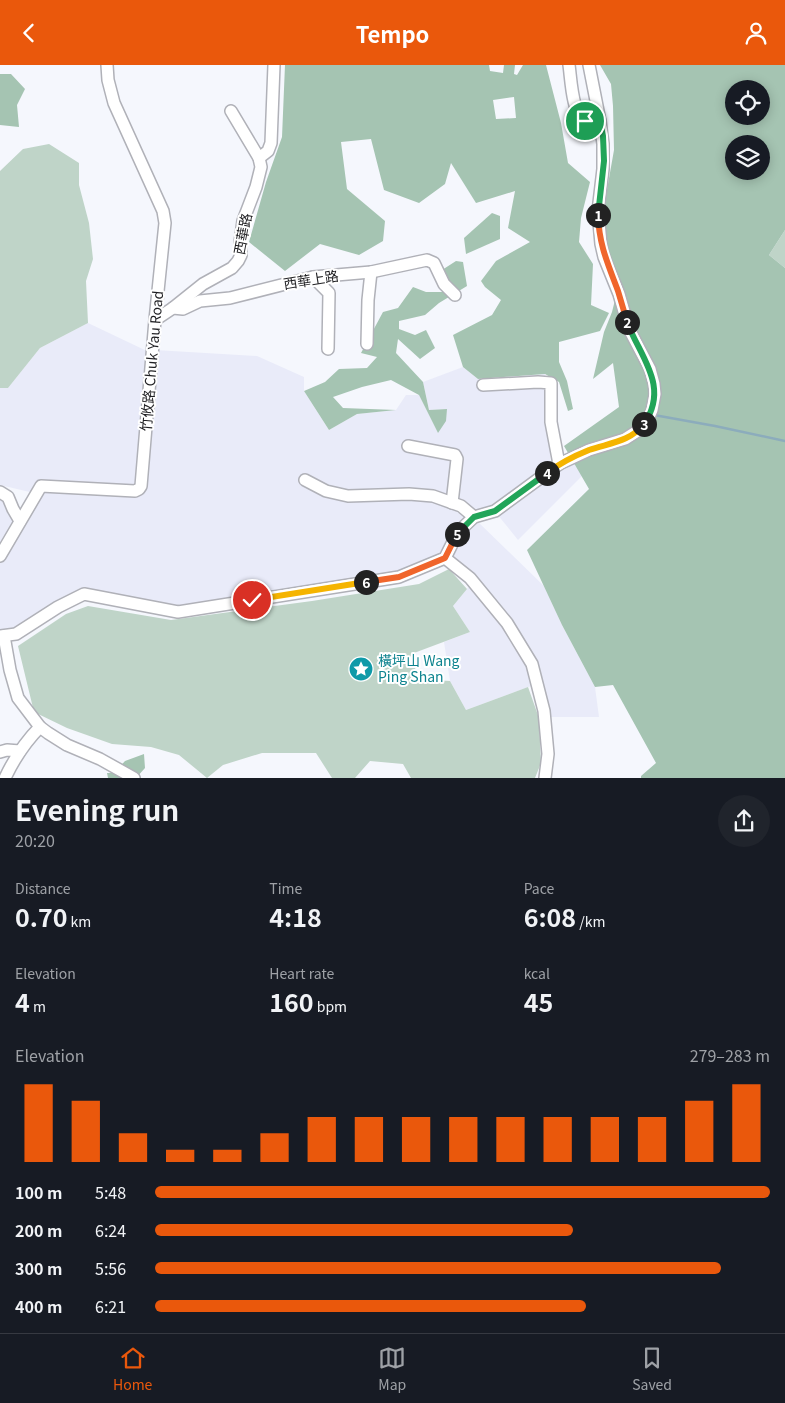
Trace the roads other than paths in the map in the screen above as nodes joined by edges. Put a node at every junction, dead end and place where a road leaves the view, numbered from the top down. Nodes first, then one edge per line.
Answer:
1 (107, 65) edge
2 (274, 65) edge
3 (569, 65) edge
4 (589, 65) edge
5 (231, 111) dead end
6 (600, 121) junction
7 (259, 159) junction
8 (371, 272) junction
9 (313, 277) junction
10 (455, 295) dead end
11 (173, 308) junction
12 (155, 320) junction
13 (367, 344) dead end
14 (328, 349) dead end
15 (484, 385) dead end
16 (408, 447) dead end
17 (559, 464) junction
18 (305, 480) dead end
19 (0, 492) edge
20 (452, 503) junction
21 (474, 517) junction
22 (20, 521) junction
23 (0, 556) edge
24 (445, 558) junction
25 (2, 636) edge
26 (40, 727) junction
27 (20, 751) junction
28 (0, 752) edge
29 (5, 778) edge
30 (134, 778) edge
31 (545, 778) edge

1 - 12 street, 竹攸路 Chuk Yau Road
2 - 7 street, 西華路
3 - 6 street
4 - 6 street
5 - 7 street
6 - 17 street
7 - 11 street, 西華路
8 - 9 street, 西華上路
8 - 10 street, 西華上路
8 - 13 street
9 - 11 street, 西華上路
9 - 14 street
11 - 12 street, 西華上路
12 - 22 street, 竹攸路 Chuk Yau Road
15 - 17 street
16 - 20 street
17 - 21 street
18 - 20 street
19 - 22 street
20 - 21 street
21 - 24 street
22 - 23 street, 竹攸路 Chuk Yau Road
24 - 25 street
24 - 31 street
25 - 26 street
26 - 27 street
26 - 30 street
27 - 28 street
27 - 29 street

